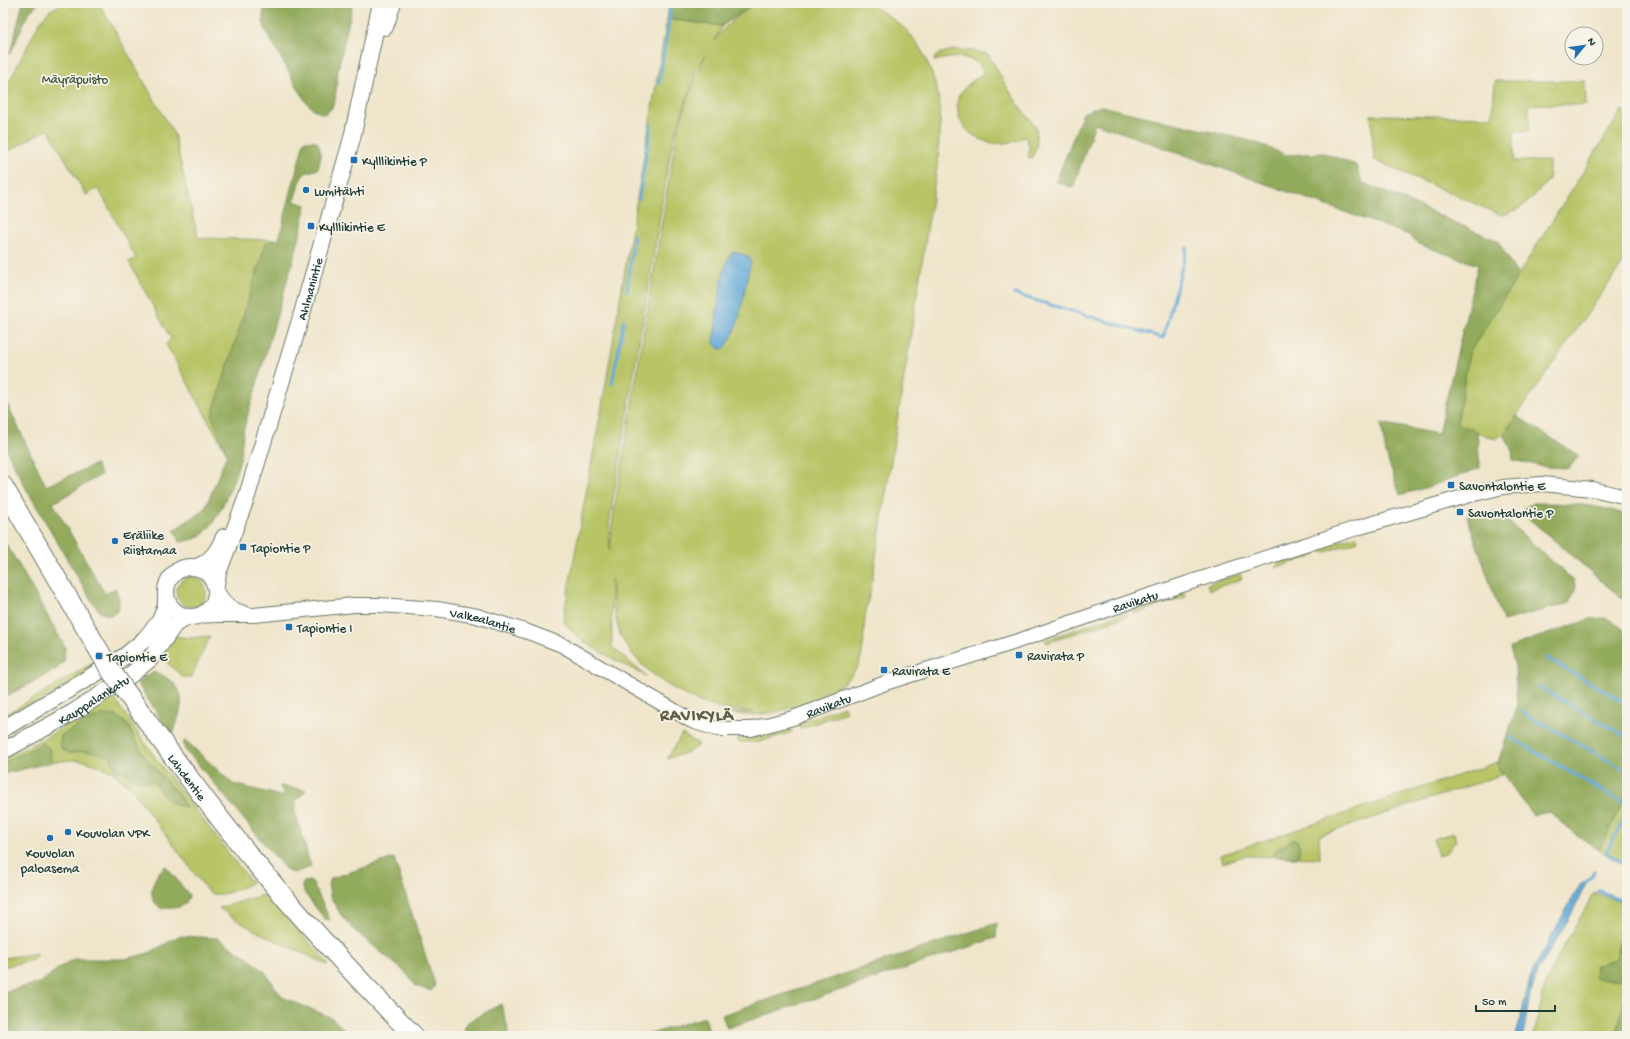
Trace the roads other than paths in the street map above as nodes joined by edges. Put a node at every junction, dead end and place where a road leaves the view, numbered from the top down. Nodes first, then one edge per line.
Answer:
1 (381, 3) edge
2 (393, 3) edge
3 (362, 93) junction
4 (251, 482) junction
5 (3, 486) edge
6 (1627, 497) edge
7 (196, 567) junction
8 (216, 587) junction
9 (166, 597) junction
10 (261, 615) junction
11 (194, 617) junction
12 (684, 717) joint
13 (3, 729) edge
14 (3, 751) edge
15 (414, 1036) edge

1 - 3 main road, Ahlmanintie
2 - 3 main road, Ahlmanintie
3 - 4 main road, Ahlmanintie
4 - 7 main road, Ahlmanintie
4 - 8 main road, Ahlmanintie
5 - 15 highway, Lahdentie, bridge
6 - 12 street, Ravikatu
7 - 8 main road
7 - 9 main road
8 - 10 street, Valkealantie
8 - 11 main road
9 - 11 main road
9 - 13 main road, Kauppalankatu
10 - 11 street, Valkealantie
10 - 12 street, Valkealantie
11 - 14 main road, Kauppalankatu

